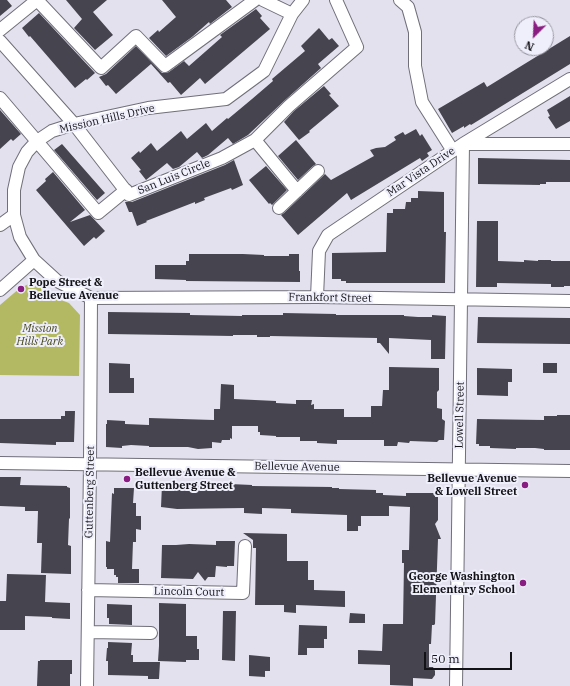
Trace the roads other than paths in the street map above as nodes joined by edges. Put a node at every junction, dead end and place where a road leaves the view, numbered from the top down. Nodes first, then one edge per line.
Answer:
1 (255, 0) edge
2 (263, 0) edge
3 (303, 0) edge
4 (336, 0) edge
5 (400, 0) edge
6 (292, 14) junction
7 (0, 30) edge
8 (0, 41) edge
9 (570, 79) edge
10 (0, 98) edge
11 (74, 124) junction
12 (255, 140) junction
13 (37, 141) junction
14 (570, 144) edge
15 (458, 147) junction
16 (318, 171) dead end
17 (126, 190) junction
18 (297, 191) junction
19 (279, 208) dead end
20 (14, 215) junction
21 (0, 225) edge
22 (34, 260) junction
23 (0, 290) edge
24 (317, 297) junction
25 (91, 298) junction
26 (461, 300) junction
27 (570, 301) edge
28 (0, 463) edge
29 (90, 464) junction
30 (459, 469) junction
31 (570, 471) edge
32 (245, 546) dead end
33 (88, 590) junction
34 (88, 632) junction
35 (151, 633) dead end
36 (87, 686) edge
37 (456, 686) edge

1 - 7 street
2 - 6 street
3 - 6 street, Mission Hills Drive
4 - 12 street, San Luis Circle
5 - 15 street
6 - 11 street, Mission Hills Drive
8 - 11 street, San Luis Circle
9 - 15 street, Mar Vista Drive
10 - 13 street
11 - 13 street, Mission Hills Drive
11 - 17 street, San Luis Circle
12 - 17 street, San Luis Circle
12 - 18 street
13 - 17 street
13 - 20 street, Mission Hills Drive
14 - 15 street
15 - 24 street, Mar Vista Drive
15 - 26 street, Lowell Street
16 - 18 street
18 - 19 street
20 - 21 street
20 - 22 street, Mission Hills Drive
22 - 23 street
22 - 25 street, Mission Hills Drive
24 - 25 street, Frankfort Street
24 - 26 street, Frankfort Street
25 - 29 street, Guttenberg Street
26 - 27 street, Frankfort Street
26 - 30 street, Lowell Street
28 - 29 street, Bellevue Avenue
29 - 30 street, Bellevue Avenue
29 - 33 street, Guttenberg Street
30 - 31 street, Bellevue Avenue
30 - 37 street, Lowell Street
32 - 33 street, Lincoln Court
33 - 34 street, Guttenberg Street
34 - 35 street
34 - 36 street, Guttenberg Street

